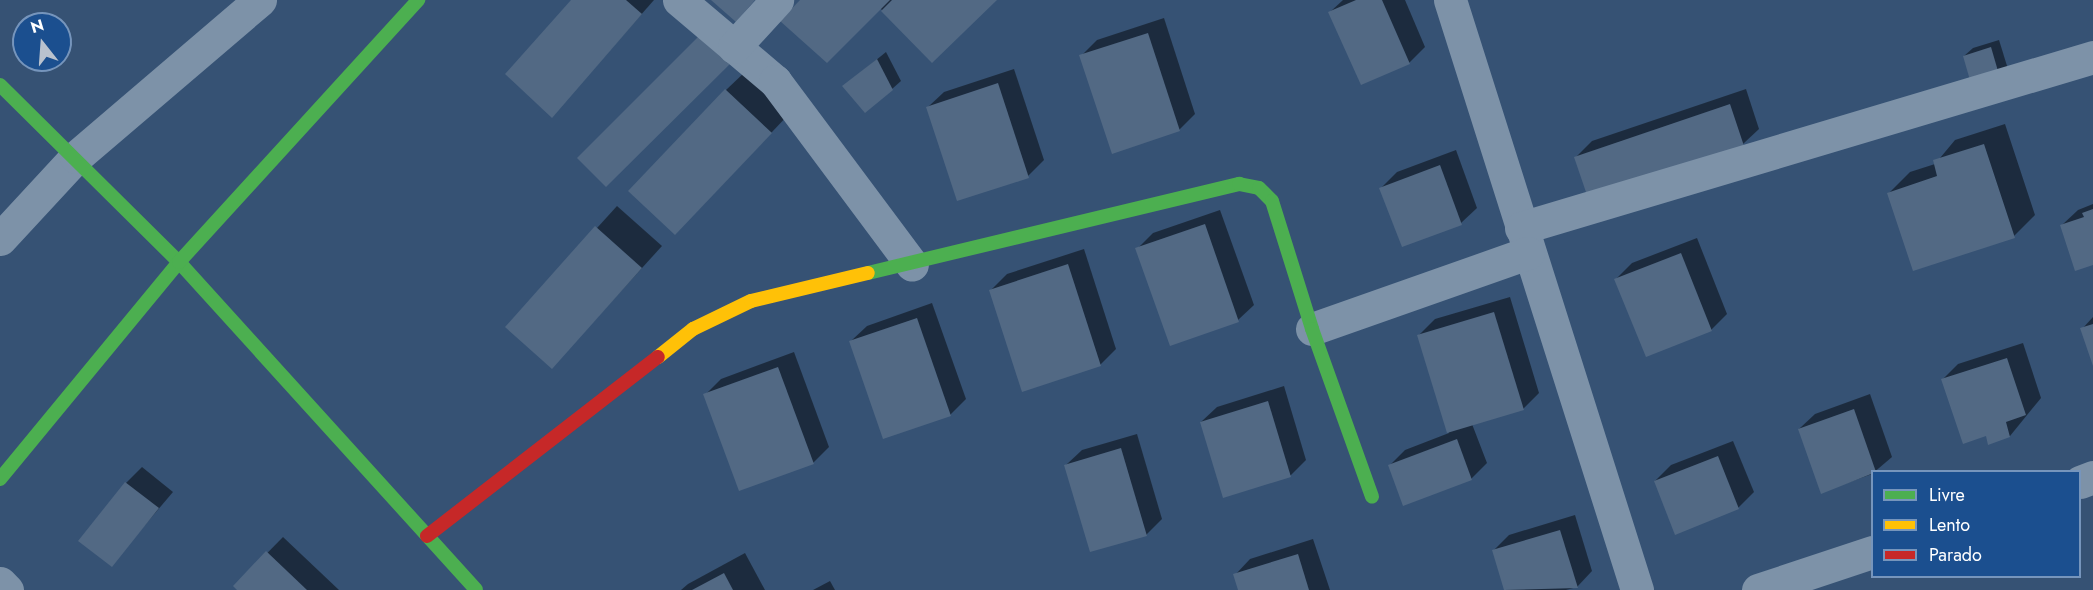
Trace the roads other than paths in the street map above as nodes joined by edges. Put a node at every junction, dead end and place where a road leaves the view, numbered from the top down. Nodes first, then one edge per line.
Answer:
1 (260, 0) edge
2 (418, 0) edge
3 (679, 0) edge
4 (777, 0) edge
5 (1450, 0) edge
6 (734, 47) junction
7 (2093, 57) edge
8 (0, 85) edge
9 (76, 157) junction
10 (0, 239) edge
11 (1525, 240) junction
12 (179, 262) junction
13 (912, 265) junction
14 (1312, 329) junction
15 (0, 479) edge
16 (1372, 497) dead end
17 (427, 536) junction
18 (1871, 552) edge
19 (0, 583) edge
20 (8, 590) edge
21 (476, 590) edge
22 (1636, 590) edge
23 (1758, 590) edge

1 - 9 street
2 - 12 street
3 - 6 street
4 - 6 street
5 - 11 street
6 - 13 street
7 - 11 street
8 - 9 street
9 - 10 street
9 - 12 street
11 - 14 street
11 - 22 street
12 - 15 street
12 - 17 street
13 - 14 street
13 - 17 street
14 - 16 street
17 - 21 street
18 - 23 street
19 - 20 street

